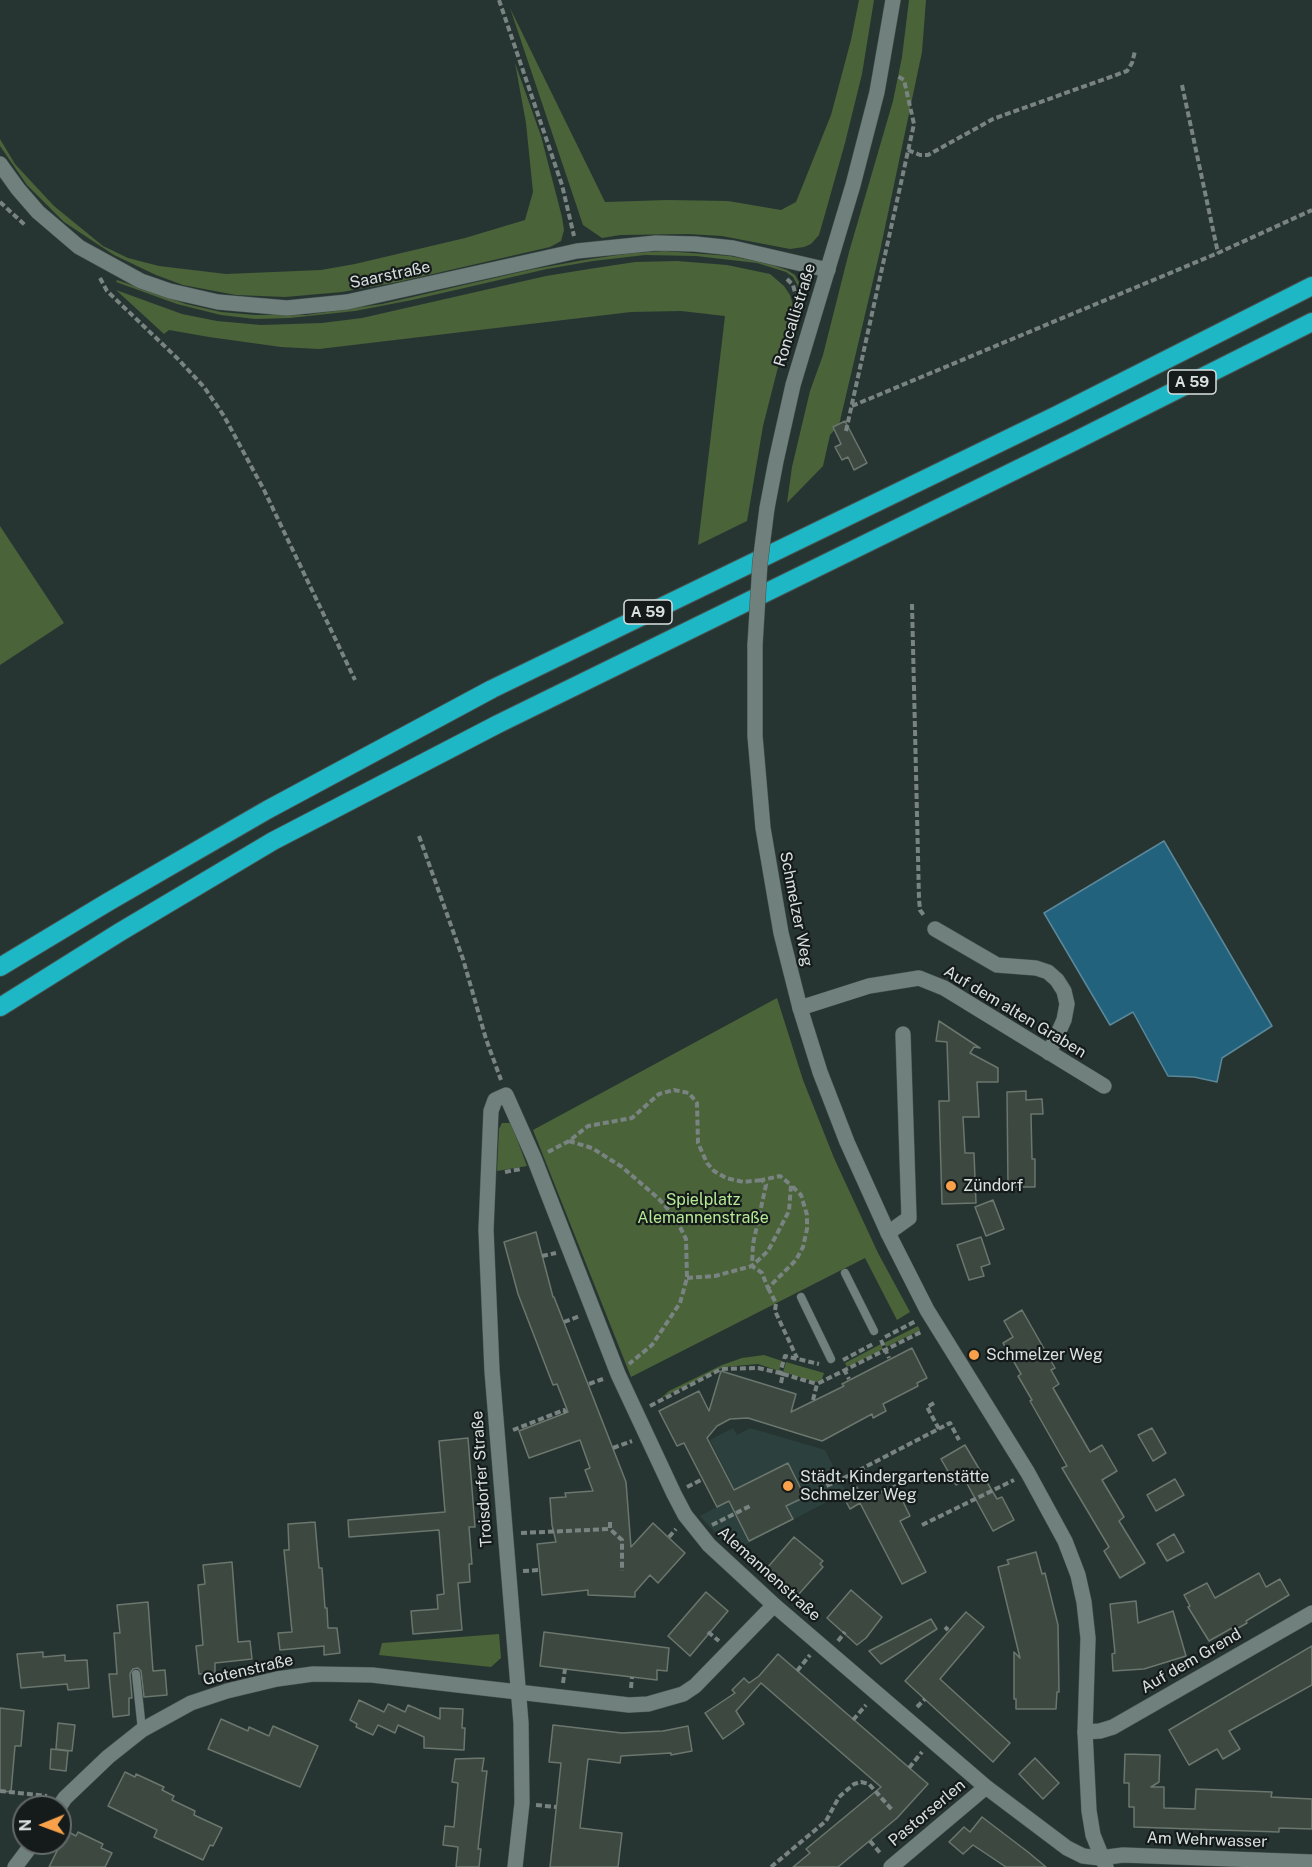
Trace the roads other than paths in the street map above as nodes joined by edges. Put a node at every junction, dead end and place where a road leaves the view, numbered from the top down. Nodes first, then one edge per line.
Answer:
1 (893, 0) edge
2 (0, 164) edge
3 (828, 270) junction
4 (1312, 286) edge
5 (1312, 322) edge
6 (755, 645) joint
7 (935, 929) road end
8 (0, 967) edge
9 (0, 1007) edge
10 (800, 1008) junction
11 (903, 1034) dead end
12 (1049, 1053) junction
13 (1104, 1086) dead end
14 (506, 1095) joint
15 (888, 1233) junction
16 (845, 1273) dead end
17 (801, 1297) dead end
18 (874, 1331) dead end
19 (830, 1363) road end
20 (774, 1605) junction
21 (1312, 1613) edge
22 (136, 1674) dead end
23 (518, 1691) junction
24 (142, 1730) junction
25 (1085, 1732) junction
26 (987, 1787) junction
27 (69, 1795) edge
28 (1312, 1862) edge
29 (888, 1863) edge
30 (1103, 1863) edge
31 (515, 1867) edge

1 - 3 street, Roncallistraße
2 - 3 street, Saarstraße
3 - 6 street, Roncallistraße, bridge
4 - 8 highway, A 59
5 - 9 highway, A 59
6 - 10 street, Schmelzer Weg
7 - 12 street
10 - 12 street, Auf dem alten Graben
10 - 15 street, Schmelzer Weg
11 - 15 street
12 - 13 street, Auf dem alten Graben
14 - 20 street, Alemannenstraße
14 - 23 street, Troisdorfer Straße
15 - 25 street, Schmelzer Weg
16 - 18 lane
17 - 19 lane
20 - 23 street, Gotenstraße
20 - 26 street, Alemannenstraße
21 - 25 street, Auf dem Grend
22 - 24 lane
23 - 24 street, Gotenstraße
23 - 31 street, Troisdorfer Straße
24 - 27 street, Gotenstraße
25 - 30 street, Schmelzer Weg
26 - 29 street, Pastorserlen
26 - 30 street, Alemannenstraße
28 - 30 street, Am Wehrwasser

